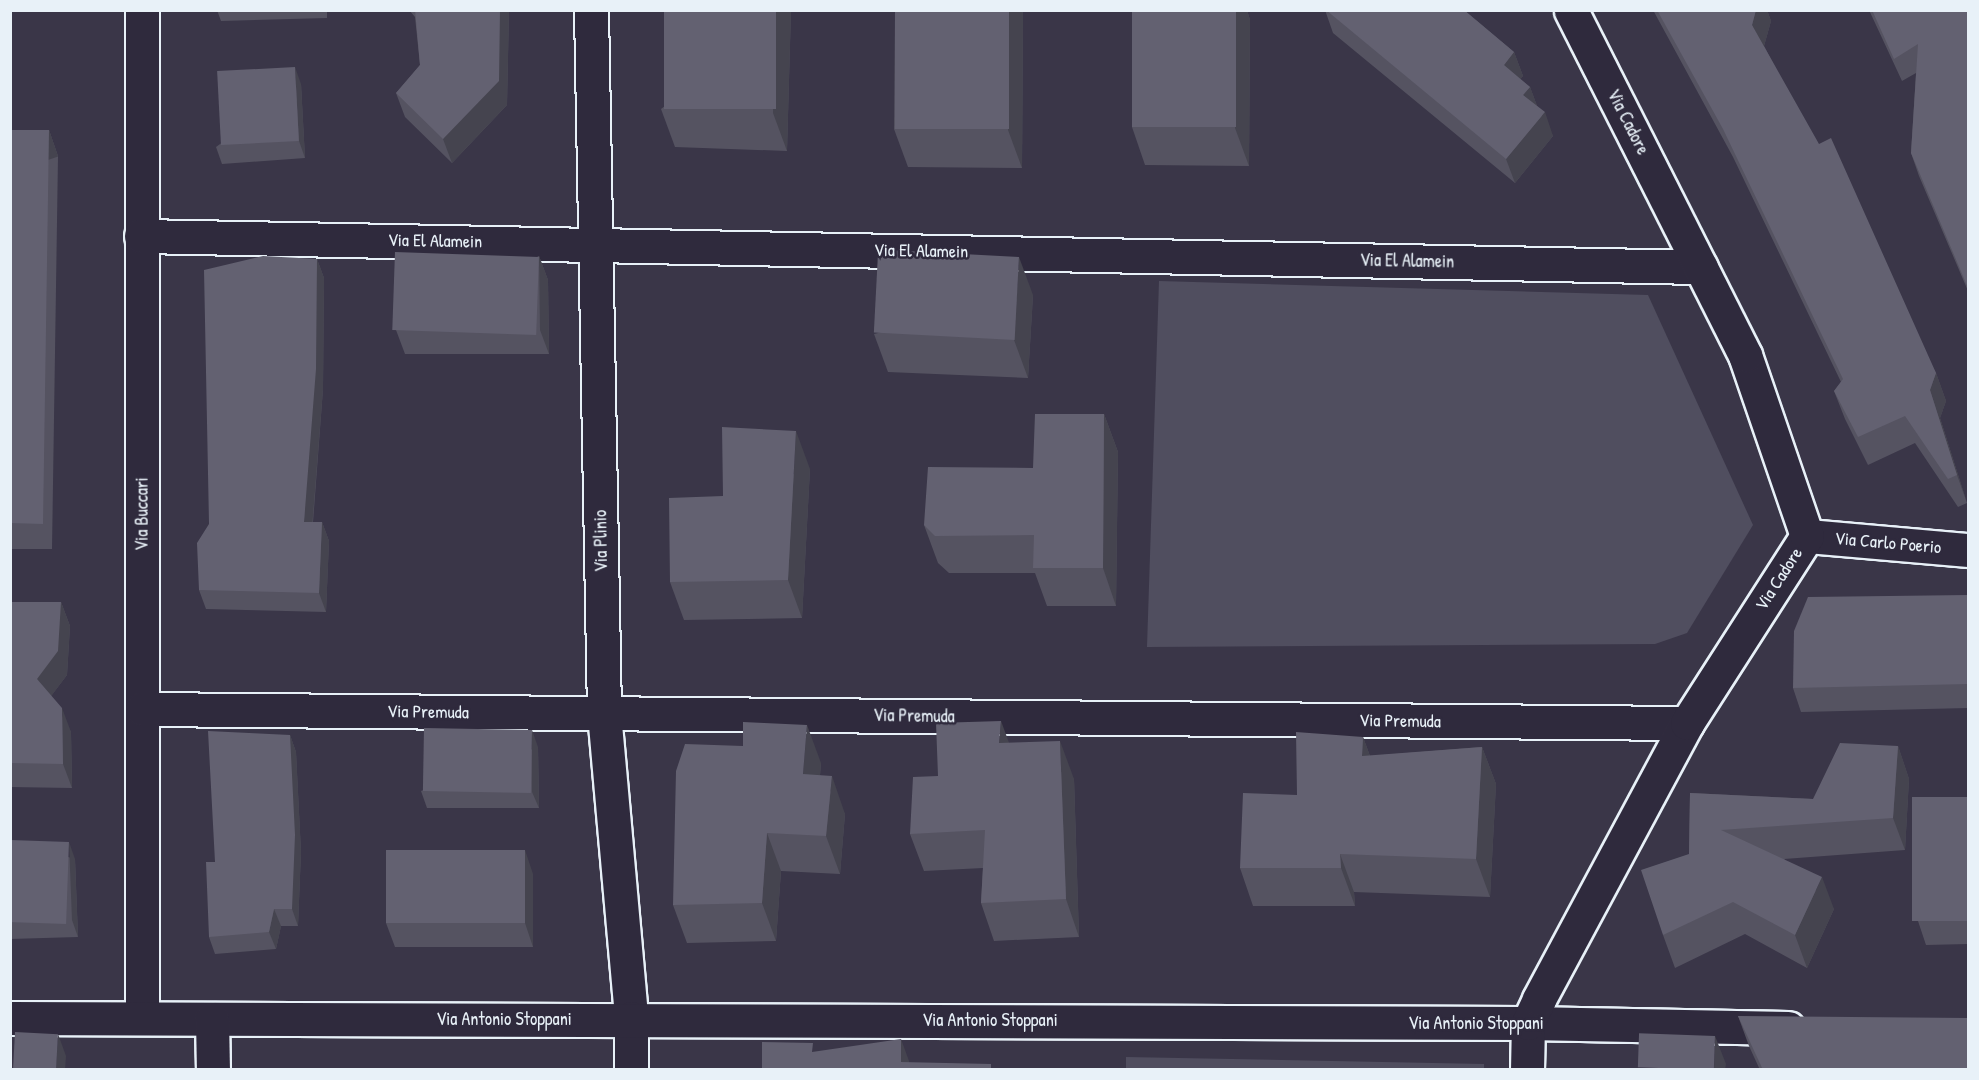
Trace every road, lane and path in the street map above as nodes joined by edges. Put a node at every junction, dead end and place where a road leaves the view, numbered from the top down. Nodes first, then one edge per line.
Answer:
1 (142, 10) edge
2 (591, 10) edge
3 (1572, 10) edge
4 (141, 236) junction
5 (596, 245) junction
6 (1701, 267) junction
7 (1806, 536) junction
8 (1968, 550) edge
9 (142, 709) junction
10 (604, 713) junction
11 (1687, 723) junction
12 (142, 1017) junction
13 (10, 1018) edge
14 (631, 1018) junction
15 (212, 1019) junction
16 (1528, 1023) junction
17 (1814, 1028) edge
18 (213, 1070) edge
19 (632, 1070) edge
20 (1527, 1070) edge

1 - 4 street, Via Buccari
2 - 5 street, Via Plinio
3 - 6 street, Via Cadore
4 - 5 street, Via El Alamein
4 - 9 street, Via Buccari
5 - 6 street, Via El Alamein
5 - 10 street, Via Plinio
6 - 7 street, Via Cadore
7 - 8 street, Via Carlo Poerio
7 - 11 street, Via Cadore
9 - 10 street, Via Premuda
9 - 12 street, Via Buccari
10 - 11 street, Via Premuda
10 - 14 street, Via Plinio
11 - 16 street, Via Cadore
12 - 13 street, Via Antonio Stoppani
12 - 15 street, Via Antonio Stoppani
14 - 15 street, Via Antonio Stoppani
14 - 16 street, Via Antonio Stoppani
14 - 19 street, Via Plinio
15 - 18 street
16 - 17 street, Via Antonio Stoppani
16 - 20 street, Via Cadore

